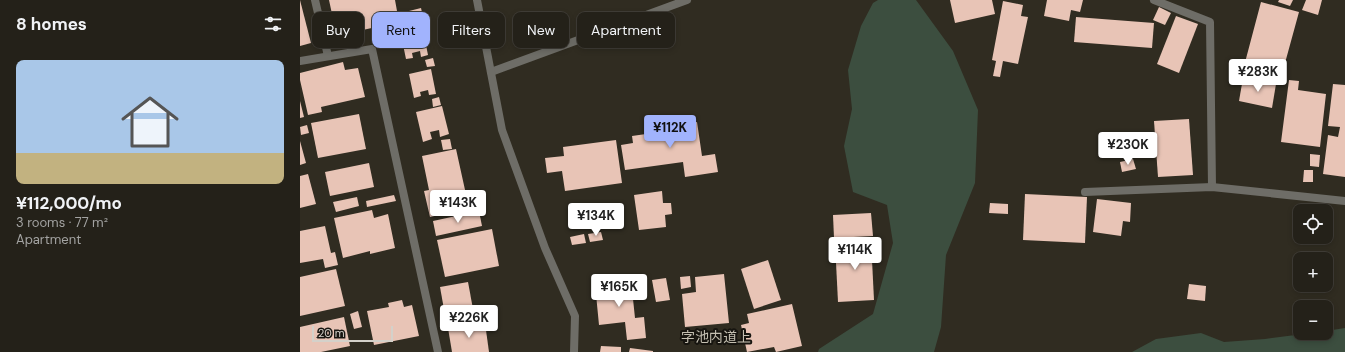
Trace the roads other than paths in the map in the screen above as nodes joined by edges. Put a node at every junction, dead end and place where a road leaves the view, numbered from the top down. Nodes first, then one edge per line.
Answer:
1 (315, 0) edge
2 (477, 0) edge
3 (687, 0) edge
4 (1154, 0) edge
5 (328, 56) junction
6 (300, 61) edge
7 (491, 72) junction
8 (1212, 188) junction
9 (1086, 192) dead end
10 (1345, 201) edge
11 (438, 352) edge
12 (574, 352) edge

1 - 5 street
2 - 7 street
3 - 7 street
4 - 8 street
5 - 6 street
5 - 11 street
7 - 12 street
8 - 9 street
8 - 10 street

